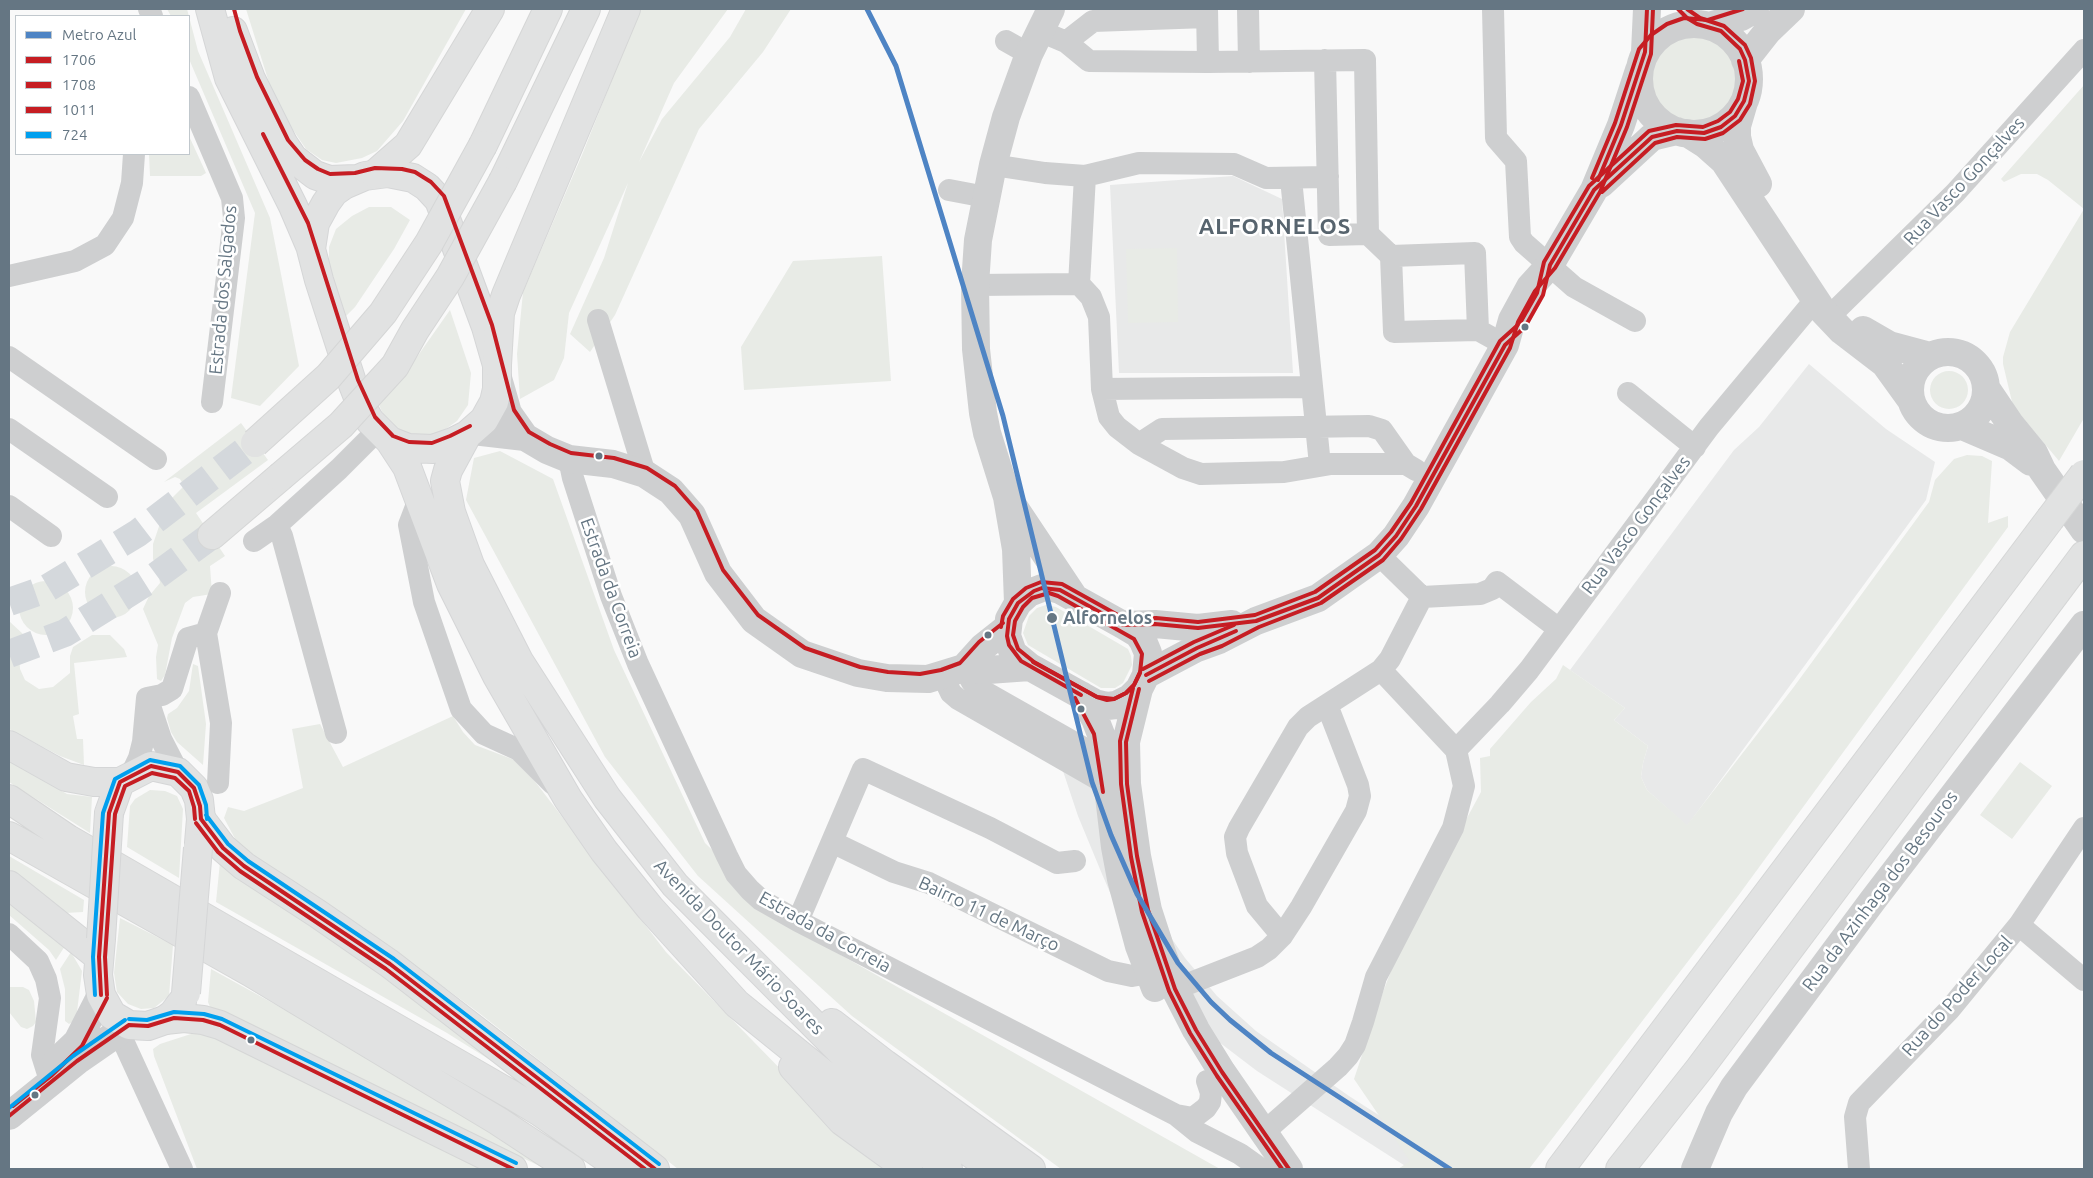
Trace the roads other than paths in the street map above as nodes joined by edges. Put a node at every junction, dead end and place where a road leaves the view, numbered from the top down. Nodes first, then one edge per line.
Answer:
1 (210, 9) edge
2 (228, 9) edge
3 (490, 9) edge
4 (548, 9) edge
5 (586, 9) edge
6 (626, 9) edge
7 (1248, 9) edge
8 (1494, 9) edge
9 (1648, 9) edge
10 (1755, 9) edge
11 (1791, 9) edge
12 (1207, 13) edge
13 (1695, 19) edge
14 (1032, 34) edge
15 (1066, 42) junction
16 (2084, 50) edge
17 (1325, 60) junction
18 (1745, 60) junction
19 (1642, 61) junction
20 (1208, 62) junction
21 (1249, 62) junction
22 (190, 99) edge
23 (1744, 101) junction
24 (1682, 132) junction
25 (134, 155) edge
26 (992, 165) junction
27 (366, 176) junction
28 (1085, 176) junction
29 (1328, 176) junction
30 (1290, 179) junction
31 (949, 190) dead end
32 (1594, 190) junction
33 (986, 197) junction
34 (1368, 234) junction
35 (311, 249) junction
36 (1391, 256) junction
37 (1550, 265) junction
38 (9, 276) edge
39 (1080, 284) junction
40 (975, 285) junction
41 (1827, 303) junction
42 (598, 320) dead end
43 (1635, 321) dead end
44 (1478, 330) junction
45 (1505, 345) junction
46 (1930, 356) junction
47 (9, 358) edge
48 (497, 371) junction
49 (1311, 387) junction
50 (1986, 388) junction
51 (1102, 389) junction
52 (1628, 392) dead end
53 (1912, 400) junction
54 (212, 402) dead end
55 (1962, 426) junction
56 (1316, 428) junction
57 (9, 429) edge
58 (470, 433) junction
59 (384, 436) junction
60 (525, 437) junction
61 (255, 442) tunnel mouth
62 (1139, 444) junction
63 (1695, 447) junction
64 (156, 459) dead end
65 (569, 459) junction
66 (1406, 464) junction
67 (1320, 465) junction
68 (2042, 470) junction
69 (645, 474) junction
70 (2084, 474) edge
71 (1432, 480) junction
72 (107, 497) dead end
73 (1007, 497) junction
74 (419, 499) junction
75 (9, 506) edge
76 (277, 525) junction
77 (2084, 530) edge
78 (212, 534) tunnel mouth
79 (51, 536) dead end
80 (254, 540) dead end
81 (1379, 555) junction
82 (2082, 558) edge
83 (220, 593) dead end
84 (1074, 597) junction
85 (1422, 597) junction
86 (1018, 604) junction
87 (1256, 621) junction
88 (1123, 625) junction
89 (1007, 628) junction
90 (1559, 629) junction
91 (2079, 631) edge
92 (206, 633) junction
93 (1030, 666) junction
94 (1381, 670) junction
95 (953, 672) junction
96 (1142, 682) junction
97 (1081, 695) junction
98 (147, 698) junction
99 (1326, 705) junction
100 (336, 733) dead end
101 (9, 745) edge
102 (1456, 750) junction
103 (178, 772) junction
104 (1114, 776) junction
105 (125, 779) junction
106 (218, 783) dead end
107 (9, 799) edge
108 (568, 799) junction
109 (201, 819) junction
110 (2084, 828) edge
111 (9, 836) edge
112 (832, 842) junction
113 (1075, 861) dead end
114 (9, 886) edge
115 (798, 921) junction
116 (2019, 926) junction
117 (9, 934) edge
118 (1282, 936) junction
119 (100, 948) junction
120 (745, 956) junction
121 (1149, 973) junction
122 (2084, 980) edge
123 (1175, 989) junction
124 (101, 995) junction
125 (737, 1004) junction
126 (165, 1020) junction
127 (124, 1029) junction
128 (47, 1071) junction
129 (1207, 1081) junction
130 (9, 1101) edge
131 (1176, 1115) junction
132 (9, 1116) edge
133 (1264, 1132) junction
134 (182, 1169) edge
135 (514, 1169) edge
136 (571, 1169) edge
137 (622, 1169) edge
138 (655, 1169) edge
139 (908, 1169) edge
140 (948, 1169) edge
141 (994, 1169) edge
142 (1031, 1169) edge
143 (1261, 1169) edge
144 (1268, 1169) edge
145 (1290, 1169) edge
146 (1560, 1169) edge
147 (1620, 1169) edge
148 (1695, 1169) edge
149 (1859, 1169) edge

1 - 35 main road
2 - 27 main road
3 - 27 main road
4 - 61 main road, bridge
5 - 78 main road, bridge
6 - 48 main road, Avenida Doutor Mário Soares
7 - 21 street
8 - 37 street
9 - 19 street
10 - 13 street
11 - 18 street
12 - 15 street
12 - 20 street
13 - 18 street
13 - 19 street
14 - 15 street
14 - 26 street
15 - 20 street
16 - 41 street, Rua Vasco Gonçalves
17 - 21 street
17 - 29 street
17 - 34 street
18 - 23 street
19 - 24 street
19 - 32 street
20 - 21 street
22 - 54 street, Estrada dos Salgados
23 - 24 street
23 - 41 street
24 - 32 street
24 - 41 street
25 - 38 street
26 - 28 street
26 - 33 street
27 - 35 main road
27 - 48 main road
28 - 30 street
28 - 39 street
29 - 30 street
29 - 34 street
30 - 49 street
31 - 33 street
32 - 37 street
33 - 40 street
34 - 36 street
35 - 59 main road, Avenida Doutor Mário Soares
36 - 44 street
36 - 44 street
37 - 43 street
37 - 45 street
39 - 40 street
39 - 51 street
40 - 73 street
41 - 46 street
41 - 53 street
41 - 63 street, Rua Vasco Gonçalves
42 - 69 street
44 - 45 street
45 - 71 street
46 - 50 street
46 - 53 street
47 - 64 street
48 - 58 main road, Avenida Doutor Mário Soares
48 - 60 street
49 - 51 street
49 - 56 street
50 - 55 street
50 - 68 street
51 - 62 street
52 - 63 street
53 - 55 street
55 - 68 street
56 - 62 street
56 - 66 street
56 - 67 street
57 - 72 street
58 - 59 main road
58 - 60 street
58 - 120 main road, Avenida Doutor Mário Soares
59 - 74 main road, Avenida Doutor Mário Soares
59 - 76 street
60 - 65 street
62 - 67 street
63 - 90 street, Rua Vasco Gonçalves
65 - 69 street
65 - 115 street, Estrada da Correia
66 - 67 street
66 - 71 street
68 - 77 street
69 - 95 street
70 - 146 main road, bridge
71 - 81 street
73 - 84 street
73 - 86 street
74 - 108 main road, Avenida Doutor Mário Soares
74 - 108 street, Avenida Doutor Mário Soares
75 - 79 street
76 - 80 street
76 - 100 street
81 - 85 street
81 - 87 street
82 - 147 main road
83 - 92 street
84 - 86 street
84 - 88 street
85 - 90 street
85 - 94 street
86 - 89 street
87 - 88 street
87 - 96 street
88 - 96 street
89 - 93 street
89 - 95 street
90 - 102 street, Rua Vasco Gonçalves
91 - 148 street, Rua da Azinhaga dos Besouros
92 - 98 street
92 - 106 street
93 - 95 street
93 - 97 street
94 - 99 street
94 - 102 street
95 - 104 street
96 - 97 street
96 - 104 street
97 - 104 street
98 - 103 street
98 - 105 street
99 - 118 street
99 - 118 street
101 - 105 main road
102 - 133 street
103 - 105 main road
103 - 109 main road
104 - 121 street
104 - 123 street
105 - 119 main road, bridge
107 - 137 main road
108 - 125 main road, Avenida Doutor Mário Soares
109 - 126 main road, bridge
109 - 138 main road
110 - 116 street, Rua do Poder Local
111 - 136 main road
112 - 113 street
112 - 115 street
112 - 121 street, Bairro 11 de Março
114 - 119 main road
115 - 131 street, Estrada da Correia
116 - 122 street
116 - 149 street, Rua do Poder Local
117 - 128 street
118 - 123 street
119 - 124 main road
120 - 141 main road, Avenida Doutor Mário Soares
120 - 142 main road
121 - 129 street
123 - 133 street
124 - 127 main road
124 - 128 street
125 - 139 main road
125 - 140 main road, Avenida Doutor Mário Soares
126 - 127 main road
126 - 135 main road
127 - 132 street
127 - 134 street
128 - 130 street
129 - 131 street
129 - 144 street
131 - 143 street, Estrada da Correia
133 - 145 street

